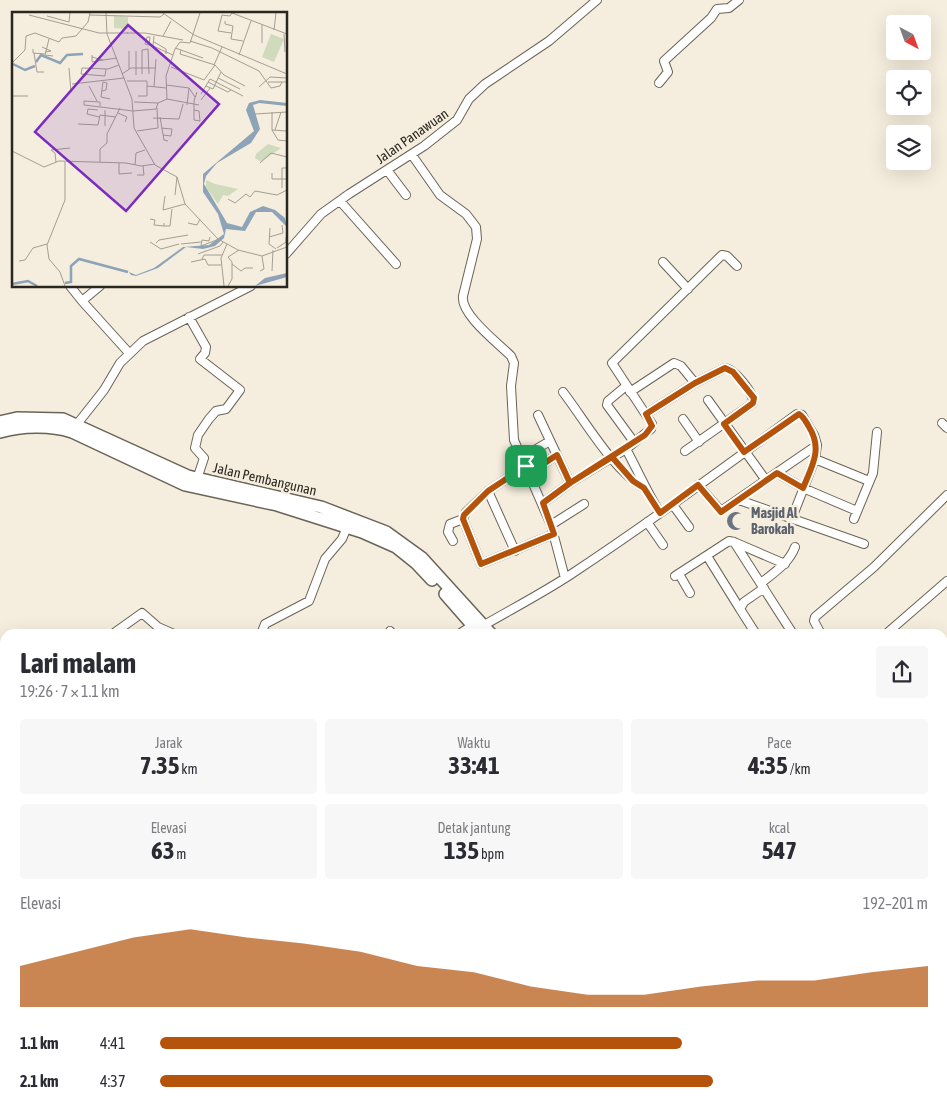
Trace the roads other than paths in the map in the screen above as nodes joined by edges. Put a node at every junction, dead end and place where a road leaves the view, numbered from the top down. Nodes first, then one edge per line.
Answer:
1 (596, 0) edge
2 (739, 0) edge
3 (659, 83) dead end
4 (412, 155) junction
5 (387, 170) junction
6 (406, 195) dead end
7 (340, 200) junction
8 (288, 249) edge
9 (663, 262) dead end
10 (396, 264) dead end
11 (737, 266) dead end
12 (72, 288) edge
13 (98, 288) edge
14 (247, 288) edge
15 (688, 289) junction
16 (82, 301) junction
17 (189, 317) junction
18 (129, 353) junction
19 (695, 383) junction
20 (628, 389) junction
21 (563, 392) dead end
22 (708, 400) dead end
23 (646, 414) junction
24 (538, 415) dead end
25 (683, 419) dead end
26 (0, 422) edge
27 (724, 424) junction
28 (74, 428) junction
29 (0, 432) edge
30 (877, 432) dead end
31 (550, 441) junction
32 (634, 442) junction
33 (699, 442) junction
34 (817, 445) junction
35 (626, 449) junction
36 (685, 451) dead end
37 (744, 452) junction
38 (557, 455) junction
39 (612, 457) junction
40 (521, 458) junction
41 (815, 459) junction
42 (527, 470) junction
43 (777, 473) junction
44 (197, 479) junction
45 (765, 479) junction
46 (869, 481) junction
47 (570, 483) junction
48 (698, 485) junction
49 (644, 488) junction
50 (803, 488) junction
51 (488, 491) junction
52 (947, 496) edge
53 (266, 498) junction
54 (739, 500) junction
55 (543, 503) junction
56 (584, 504) dead end
57 (673, 505) junction
58 (660, 513) junction
59 (792, 518) junction
60 (463, 519) junction
61 (647, 522) junction
62 (551, 525) junction
63 (347, 526) junction
64 (689, 527) dead end
65 (365, 528) junction
66 (554, 534) junction
67 (453, 541) dead end
68 (734, 542) junction
69 (864, 544) dead end
70 (663, 545) dead end
71 (795, 546) dead end
72 (515, 552) junction
73 (707, 556) junction
74 (784, 564) junction
75 (565, 578) junction
76 (947, 581) edge
77 (762, 585) junction
78 (690, 593) dead end
79 (740, 609) junction
80 (481, 628) edge
81 (120, 629) edge
82 (163, 629) edge
83 (264, 629) edge
84 (753, 629) edge
85 (790, 629) edge
86 (818, 629) edge
87 (892, 629) edge

1 - 4 street, Jalan Panawuan
2 - 3 street
4 - 5 street, Jalan Panawuan
4 - 40 street
5 - 6 street
5 - 7 street, Jalan Panawuan
7 - 8 street, Jalan Panawuan
7 - 10 street
9 - 15 street
11 - 15 street
12 - 16 street
13 - 16 street
14 - 17 street
15 - 20 street
16 - 18 street
17 - 18 street
17 - 44 street
18 - 28 street
19 - 20 street
19 - 23 street
19 - 27 street
20 - 23 street
20 - 32 street
21 - 39 street
22 - 27 street
23 - 32 street
24 - 31 street
25 - 33 street
26 - 28 main road, Jalan Pembangunan
27 - 33 street
27 - 37 street
28 - 29 main road, Jalan Pembangunan
28 - 44 main road, Jalan Pembangunan
28 - 53 main road, Jalan Pembangunan
30 - 46 street
31 - 38 street
31 - 40 street
32 - 35 street
33 - 36 street
34 - 37 street
34 - 41 street
34 - 43 street
35 - 39 street
35 - 49 street
37 - 45 street
37 - 48 street
38 - 42 street
38 - 47 street
39 - 47 street
39 - 49 street
40 - 42 street
41 - 46 street
41 - 50 street
42 - 51 street
42 - 55 street
43 - 45 street
43 - 50 street
44 - 53 main road, Jalan Pembangunan
45 - 54 street
46 - 50 street
47 - 55 street
48 - 54 street
48 - 57 street
49 - 58 street
50 - 59 street
51 - 60 street
51 - 72 street
52 - 86 street
53 - 63 main road, Jalan Pembangunan
53 - 65 main road, Jalan Pembangunan
54 - 59 street
55 - 62 street
56 - 62 street
57 - 58 street
57 - 64 street
58 - 61 street
59 - 69 street
60 - 67 street
60 - 72 street
61 - 70 street
61 - 75 street
62 - 66 street
63 - 65 main road, Jalan Pembangunan
63 - 83 street
65 - 80 main road, Jalan Pembangunan
66 - 72 street
66 - 75 street
68 - 73 street
68 - 74 street
68 - 77 street
71 - 74 street
73 - 78 street
73 - 79 street
74 - 77 street
75 - 80 street
76 - 87 street
77 - 79 street
77 - 85 street
79 - 84 street
81 - 82 street

